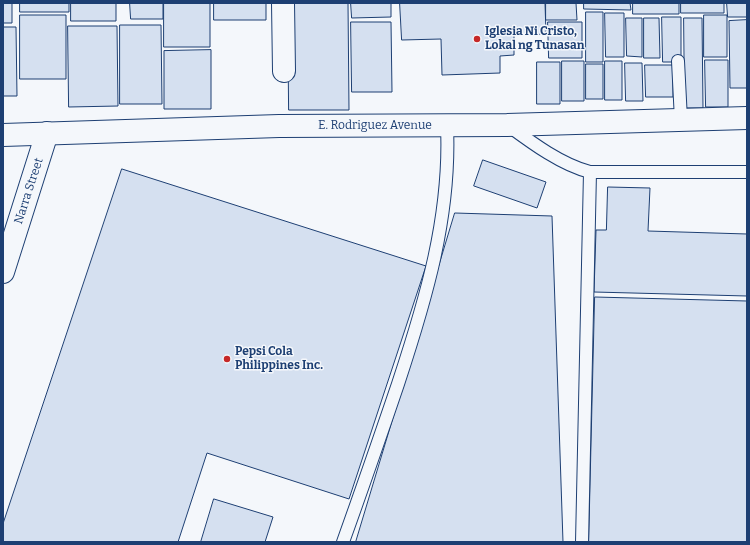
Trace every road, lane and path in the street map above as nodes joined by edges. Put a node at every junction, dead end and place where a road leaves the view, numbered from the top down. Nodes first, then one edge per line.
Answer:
1 (283, 3) edge
2 (678, 61) dead end
3 (284, 71) dead end
4 (747, 118) edge
5 (681, 120) junction
6 (507, 125) junction
7 (447, 126) junction
8 (47, 133) junction
9 (3, 135) edge
10 (590, 172) junction
11 (747, 172) edge
12 (3, 272) edge
13 (343, 542) edge
14 (582, 542) edge

1 - 3 street
2 - 5 lane
4 - 5 street, E. Rodriguez Avenue
5 - 6 street, E. Rodriguez Avenue
6 - 7 street, E. Rodriguez Avenue
6 - 10 lane
7 - 8 street, E. Rodriguez Avenue
7 - 13 lane
8 - 9 street, E. Rodriguez Avenue
8 - 12 street, Narra Street
10 - 11 lane
10 - 14 lane

